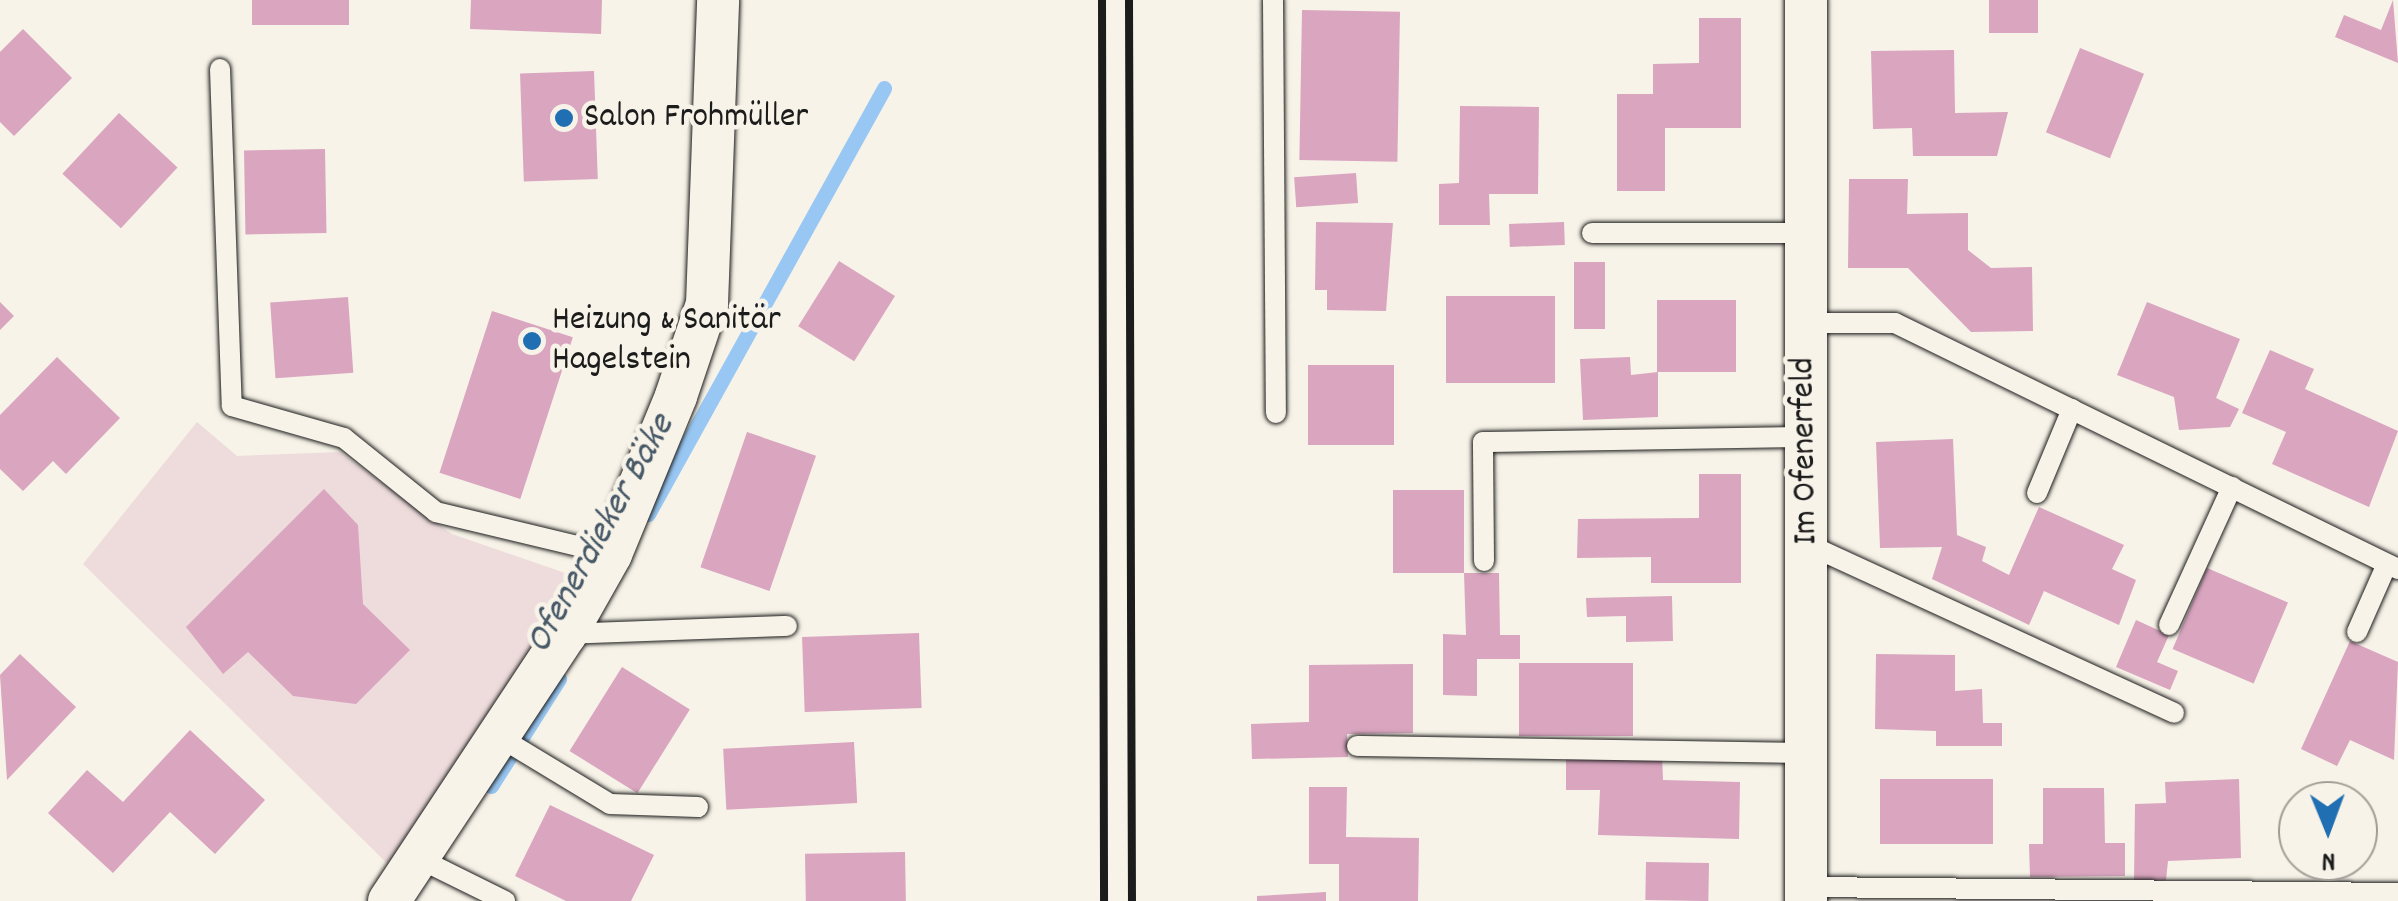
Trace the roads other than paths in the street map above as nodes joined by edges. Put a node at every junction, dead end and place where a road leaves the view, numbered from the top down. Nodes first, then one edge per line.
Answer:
1 (718, 0) edge
2 (1273, 0) edge
3 (1806, 0) edge
4 (220, 69) dead end
5 (1592, 232) dead end
6 (1804, 233) junction
7 (1804, 323) junction
8 (2072, 409) junction
9 (1276, 413) dead end
10 (1805, 437) junction
11 (2232, 487) junction
12 (2037, 492) dead end
13 (1806, 544) junction
14 (611, 554) junction
15 (1484, 561) dead end
16 (2392, 567) edge
17 (788, 626) dead end
18 (2169, 626) dead end
19 (2356, 632) dead end
20 (566, 634) junction
21 (2174, 713) dead end
22 (502, 738) junction
23 (1357, 746) dead end
24 (1809, 753) junction
25 (698, 807) dead end
26 (420, 859) junction
27 (2398, 893) edge
28 (1807, 894) edge
29 (390, 901) edge
30 (505, 901) edge

1 - 14 street
2 - 9 lane
3 - 6 street, Im Ofenerfeld
4 - 14 lane
5 - 6 lane
6 - 7 street, Im Ofenerfeld
7 - 8 lane
7 - 10 street, Im Ofenerfeld
8 - 11 lane
8 - 12 lane
10 - 13 street, Im Ofenerfeld
10 - 15 lane
11 - 16 lane
11 - 18 lane
13 - 21 lane
13 - 24 street, Im Ofenerfeld
14 - 20 street
16 - 19 lane
17 - 20 lane
20 - 22 street
22 - 25 lane
22 - 26 street
23 - 24 lane
24 - 28 street, Im Ofenerfeld
26 - 29 street
26 - 30 lane
27 - 28 lane

